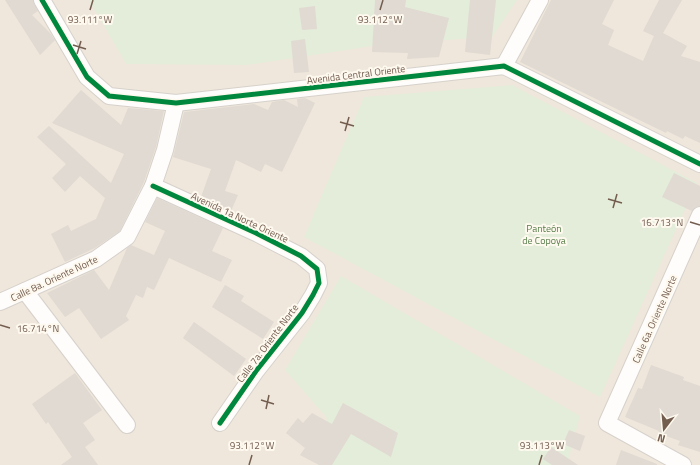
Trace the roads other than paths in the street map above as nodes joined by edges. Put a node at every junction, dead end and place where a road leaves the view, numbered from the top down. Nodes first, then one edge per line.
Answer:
1 (42, 0) edge
2 (540, 0) edge
3 (504, 66) junction
4 (176, 104) junction
5 (700, 164) edge
6 (153, 186) junction
7 (700, 215) edge
8 (317, 269) joint
9 (25, 291) junction
10 (0, 302) edge
11 (220, 423) dead end
12 (126, 425) dead end
13 (683, 465) edge

1 - 4 street, Avenida Central Oriente
2 - 3 street
3 - 4 street, Avenida Central Oriente
3 - 5 street
4 - 6 street, Calle 8a. Oriente Norte
6 - 8 street, Avenida 1a Norte Oriente
6 - 9 street, Calle 8a. Oriente Norte
7 - 13 street, Calle 6a. Oriente Norte
8 - 11 street, Calle 7a. Oriente Norte
9 - 10 street, Calle 8a. Oriente Norte
9 - 12 street

